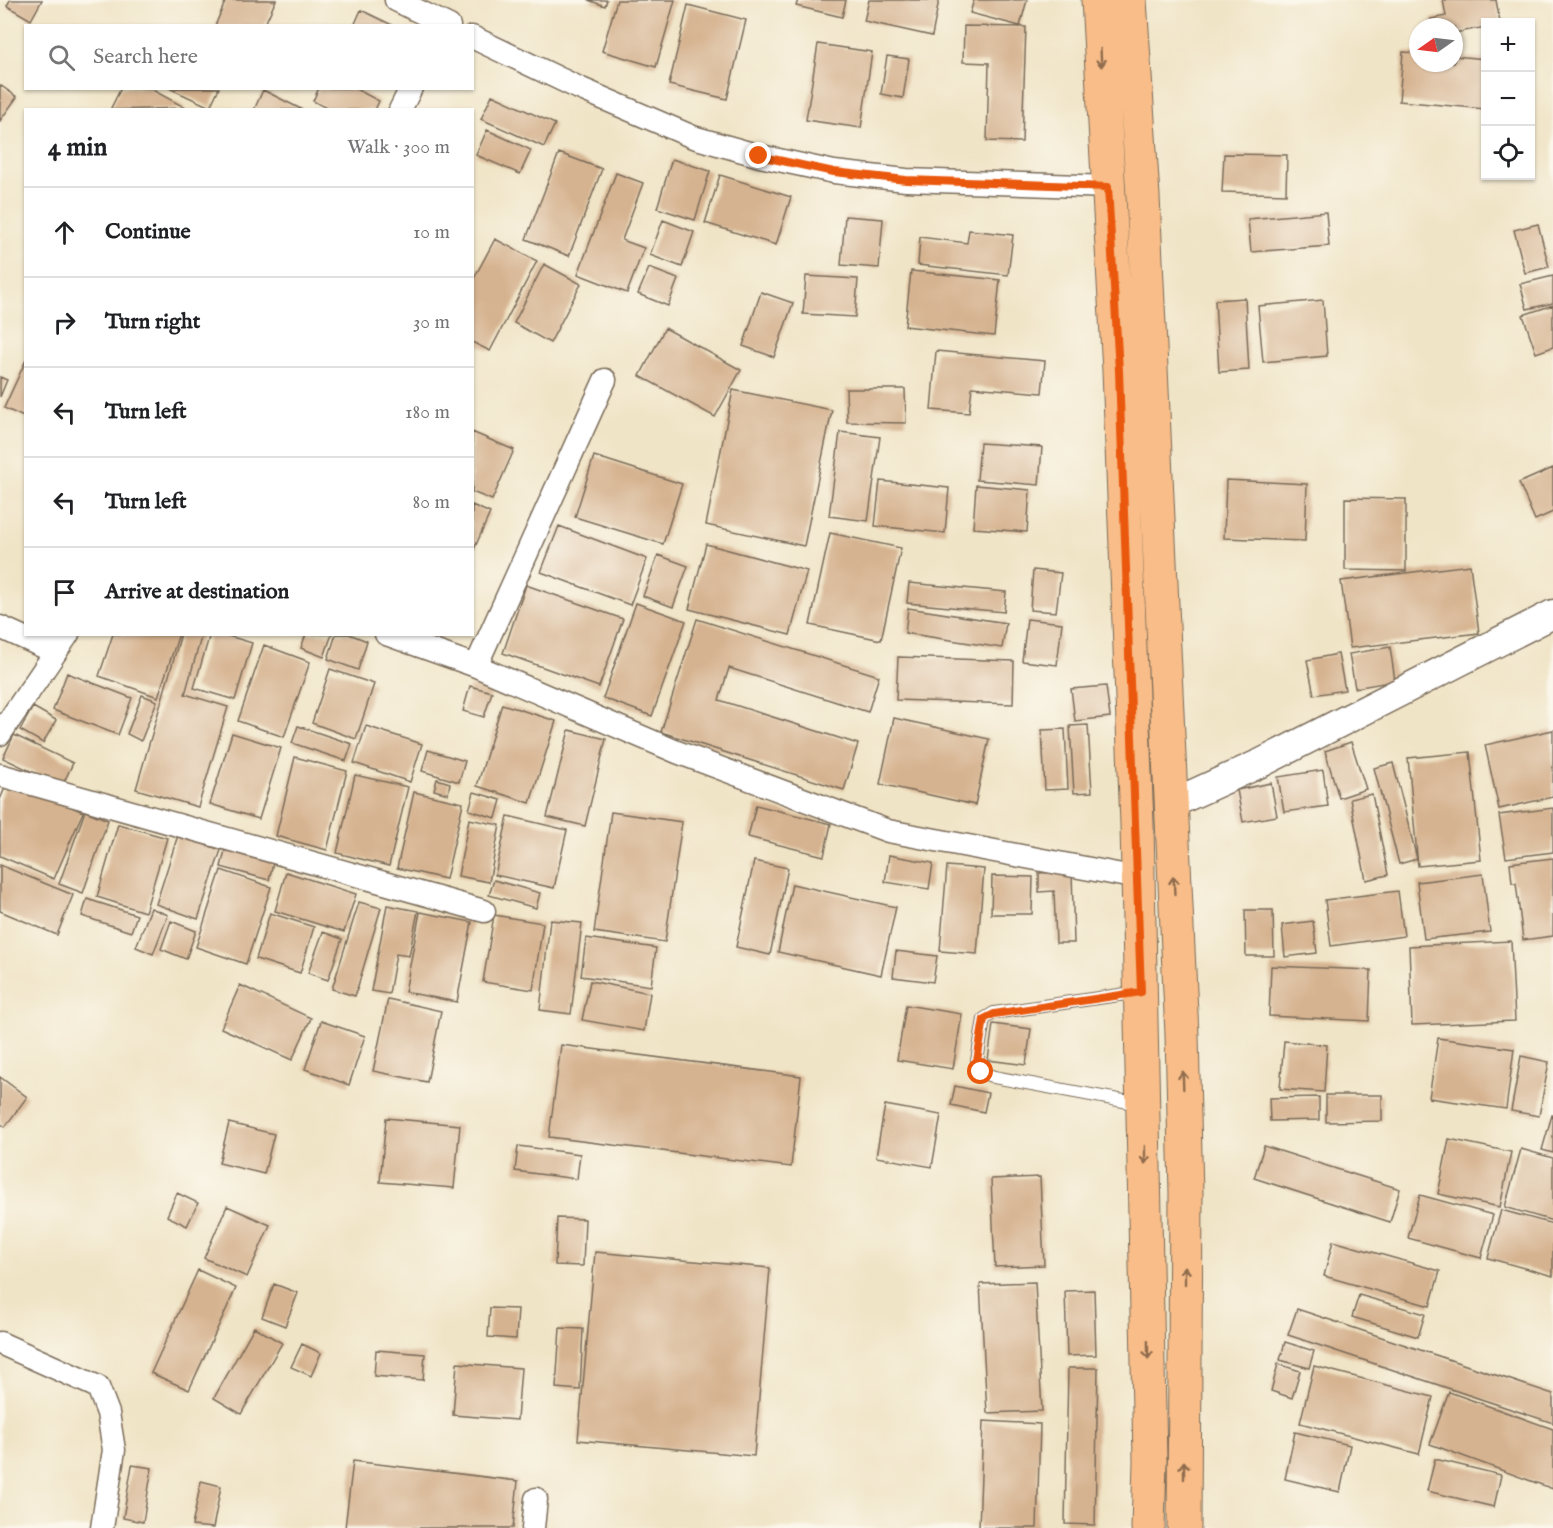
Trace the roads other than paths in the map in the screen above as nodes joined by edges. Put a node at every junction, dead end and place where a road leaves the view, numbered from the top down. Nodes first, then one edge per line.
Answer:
1 (396, 0) edge
2 (1098, 0) edge
3 (1130, 0) edge
4 (445, 24) edge
5 (474, 38) edge
6 (410, 90) edge
7 (401, 108) edge
8 (1108, 187) junction
9 (605, 380) dead end
10 (1553, 614) edge
11 (0, 627) edge
12 (24, 633) edge
13 (35, 636) edge
14 (392, 636) edge
15 (62, 643) edge
16 (476, 666) junction
17 (0, 734) edge
18 (0, 775) edge
19 (1171, 804) junction
20 (1138, 878) junction
21 (484, 911) dead end
22 (1141, 992) junction
23 (1144, 1105) junction
24 (0, 1343) edge
25 (536, 1499) dead end
26 (102, 1528) edge
27 (533, 1528) edge
28 (1148, 1528) edge
29 (1184, 1528) edge

1 - 4 street
2 -> 8 main road
3 - 19 main road
5 - 8 street
6 - 7 street
8 - 20 main road
9 - 16 street
10 - 19 street
11 - 12 street
13 - 15 street
14 - 16 street
15 - 17 street
16 - 20 street
18 - 21 street
29 -> 19 main road
20 - 22 main road
22 - 23 main road
22 - 23 lane
23 -> 28 main road
24 - 26 street
25 - 27 street

